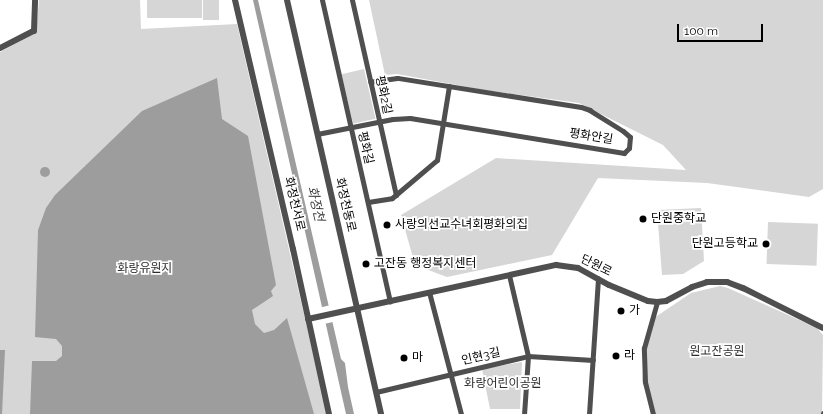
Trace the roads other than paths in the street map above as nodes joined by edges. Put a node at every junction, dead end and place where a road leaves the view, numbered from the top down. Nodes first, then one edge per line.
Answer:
1 (35, 0) edge
2 (235, 0) edge
3 (287, 0) edge
4 (322, 0) edge
5 (352, 0) edge
6 (0, 48) edge
7 (370, 82) junction
8 (450, 86) junction
9 (378, 121) junction
10 (443, 124) junction
11 (350, 127) junction
12 (317, 134) junction
13 (396, 195) junction
14 (368, 202) junction
15 (509, 275) junction
16 (598, 278) junction
17 (429, 292) junction
18 (390, 301) junction
19 (656, 302) junction
20 (358, 308) junction
21 (311, 318) junction
22 (823, 328) edge
23 (528, 356) junction
24 (593, 360) junction
25 (451, 374) junction
26 (376, 392) junction
27 (329, 414) edge
28 (382, 414) edge
29 (461, 414) edge
30 (524, 414) edge
31 (589, 414) edge
32 (653, 414) edge

1 - 6 street
2 - 21 street, 화정천서로
3 - 12 street, 화정천동로
4 - 11 street, 평화길
5 - 7 street, 평화2길
7 - 8 street, 평화안길
7 - 9 street, 평화2길
8 - 10 street
8 - 10 street, 평화안길
9 - 10 street, 평화안길
9 - 11 street, 평화안길
9 - 13 street, 평화2길
10 - 13 street
11 - 12 street, 평화안길
11 - 14 street, 평화길
12 - 20 street, 화정천동로
13 - 14 street
14 - 18 street, 평화길
15 - 16 street, 단원로
15 - 17 street, 단원로
15 - 23 street
16 - 19 street, 단원로
16 - 24 street
17 - 18 street, 단원로
17 - 25 street
18 - 20 street, 단원로
19 - 22 street
19 - 32 street
20 - 21 street, 단원로
20 - 26 street, 화정천동로
21 - 27 street, 화정천서로
23 - 24 street, 인현3길
23 - 25 street, 인현3길
23 - 30 street
24 - 31 street
25 - 26 street, 인현3길
25 - 29 street
26 - 28 street, 화정천동로

